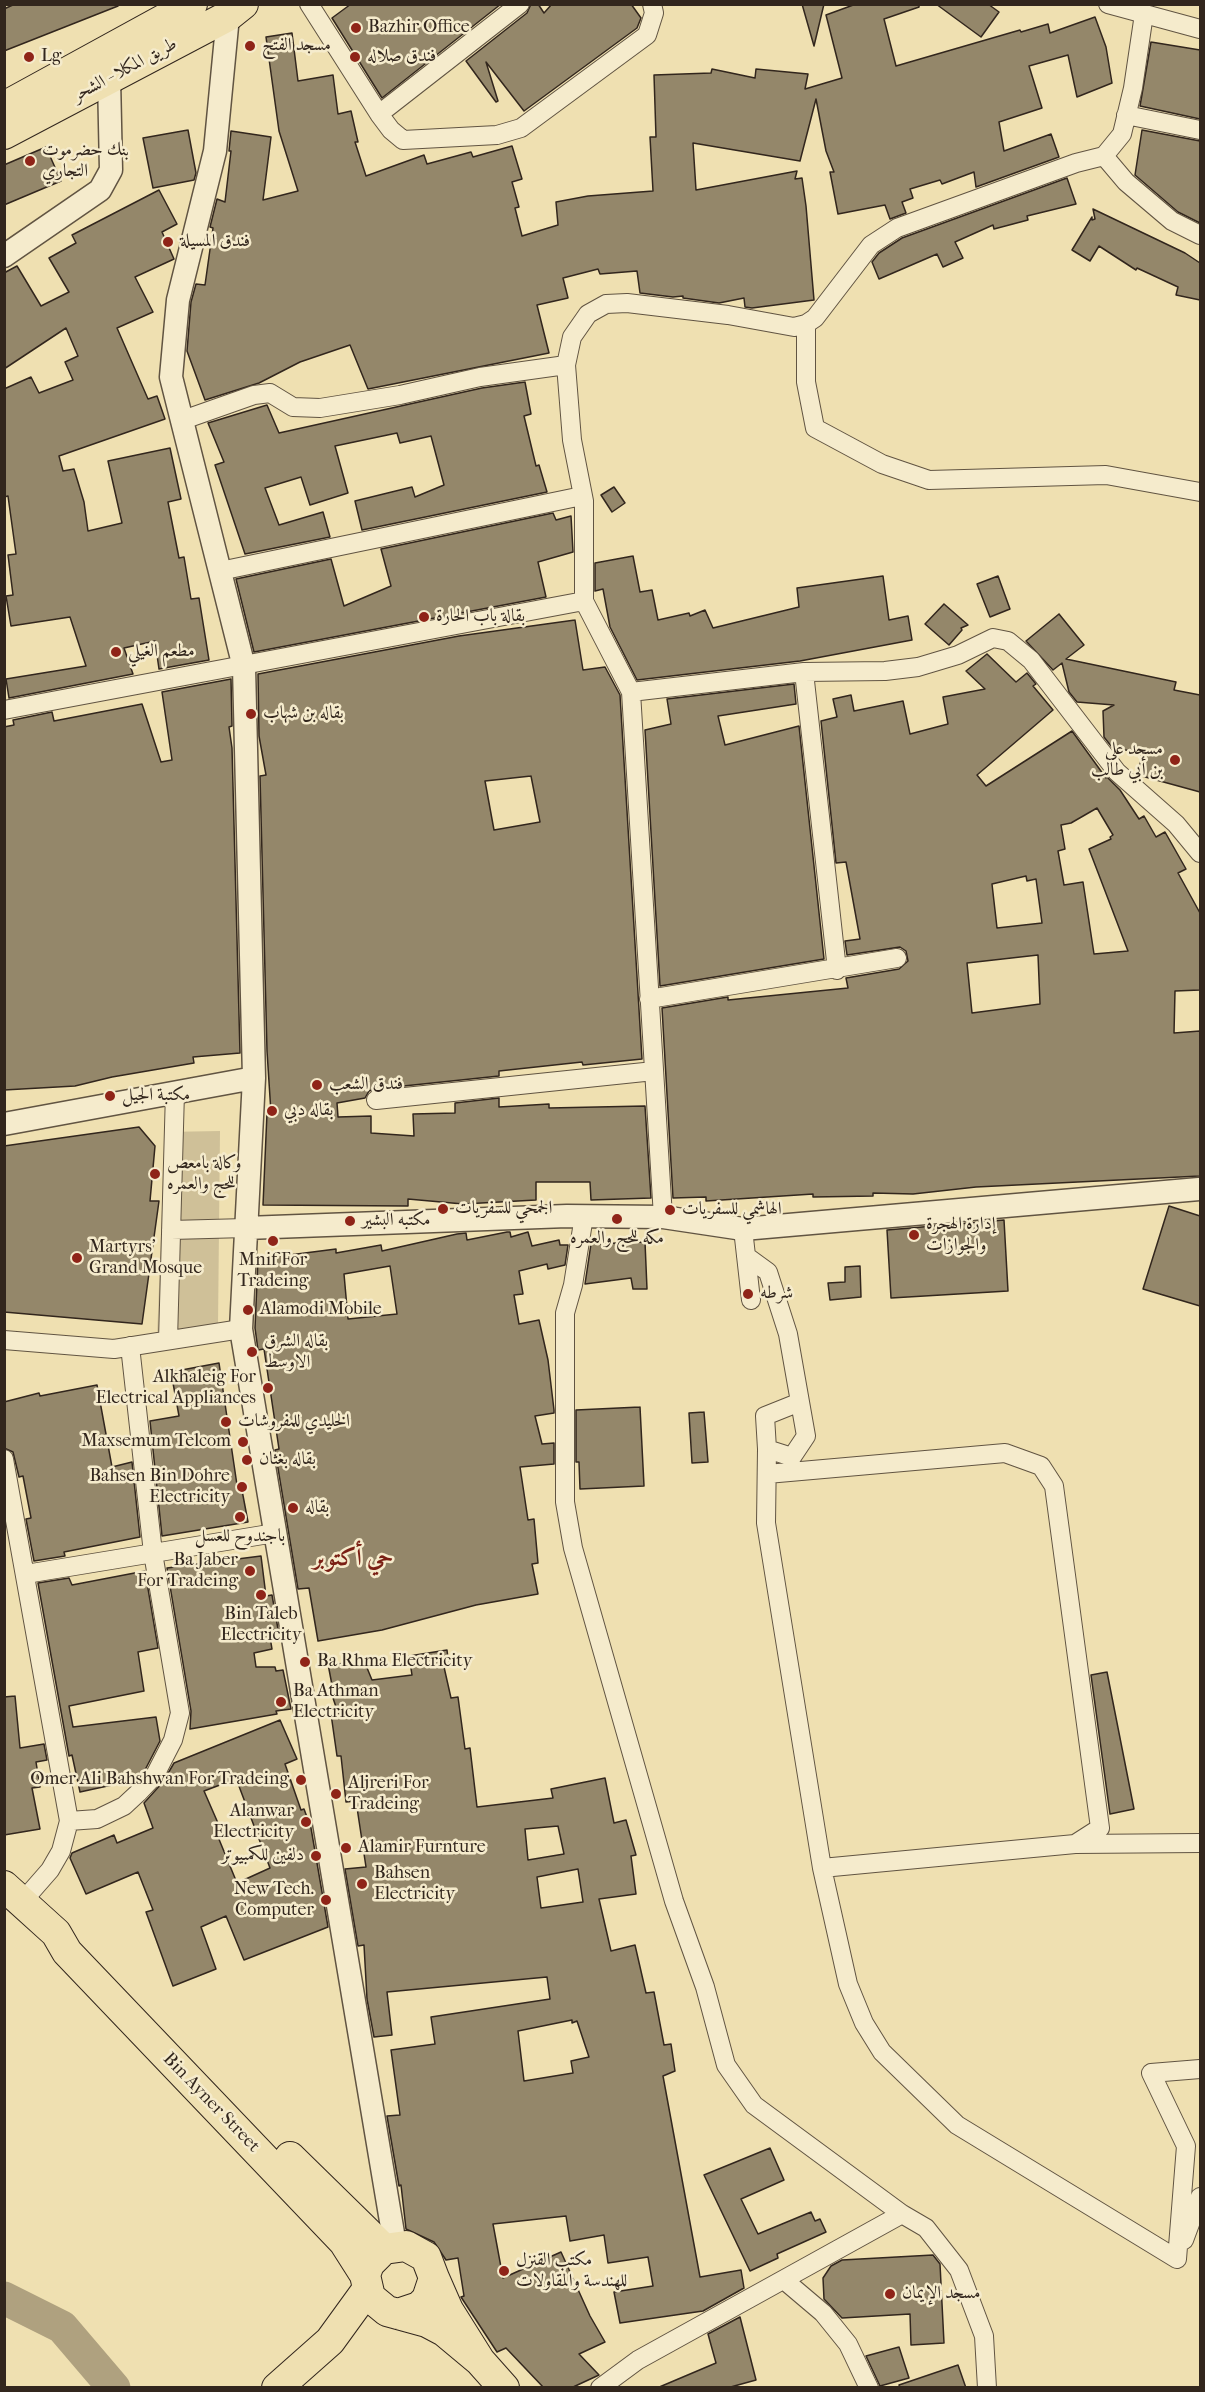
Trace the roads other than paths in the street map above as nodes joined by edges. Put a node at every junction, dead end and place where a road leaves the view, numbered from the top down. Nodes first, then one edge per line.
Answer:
1 (192, 4) edge
2 (309, 4) edge
3 (520, 4) edge
4 (652, 4) edge
5 (1108, 4) edge
6 (235, 10) edge
7 (1144, 14) junction
8 (1200, 29) edge
9 (109, 78) junction
10 (4, 107) edge
11 (379, 114) junction
12 (1126, 115) junction
13 (1200, 130) edge
14 (4, 134) edge
15 (1104, 156) junction
16 (1200, 236) edge
17 (4, 256) edge
18 (806, 324) junction
19 (566, 365) junction
20 (183, 420) junction
21 (1200, 492) edge
22 (582, 496) junction
23 (220, 571) junction
24 (584, 601) junction
25 (244, 667) junction
26 (804, 672) junction
27 (631, 692) junction
28 (4, 710) edge
29 (1193, 831) edge
30 (1200, 853) edge
31 (897, 958) dead end
32 (837, 970) junction
33 (649, 999) junction
34 (654, 1071) junction
35 (254, 1078) junction
36 (176, 1092) junction
37 (376, 1100) dead end
38 (4, 1124) edge
39 (1199, 1189) edge
40 (584, 1216) junction
41 (663, 1218) junction
42 (246, 1228) junction
43 (743, 1229) junction
44 (171, 1230) junction
45 (746, 1256) junction
46 (752, 1300) dead end
47 (241, 1329) junction
48 (4, 1340) edge
49 (168, 1340) junction
50 (130, 1346) junction
51 (800, 1401) junction
52 (767, 1449) junction
53 (4, 1459) edge
54 (767, 1473) junction
55 (275, 1533) junction
56 (153, 1553) junction
57 (26, 1574) junction
58 (69, 1821) junction
59 (1200, 1843) edge
60 (1075, 1844) junction
61 (822, 1868) junction
62 (13, 1894) edge
63 (56, 1933) junction
64 (1200, 2069) edge
65 (1200, 2197) edge
66 (902, 2214) junction
67 (390, 2247) junction
68 (1177, 2259) junction
69 (434, 2278) junction
70 (784, 2280) junction
71 (366, 2282) junction
72 (394, 2313) junction
73 (322, 2348) junction
74 (480, 2361) junction
75 (277, 2388) edge
76 (504, 2388) edge
77 (600, 2388) edge
78 (869, 2388) edge
79 (987, 2388) edge

1 - 10 highway, طريق المكلا - الشحر
2 - 11 street
3 - 11 street
4 - 11 street
5 - 7 street
6 - 9 highway, طريق المكلا - الشحر
6 - 20 street
7 - 8 street
7 - 12 street
9 - 14 highway, طريق المكلا - الشحر
9 - 17 street
12 - 13 street
12 - 15 street
15 - 16 street
15 - 18 street
18 - 19 street
18 - 21 street
19 - 20 street
19 - 22 street
20 - 23 street
22 - 23 street
22 - 24 street
23 - 25 street
24 - 25 street
24 - 27 street
25 - 28 street
25 - 35 street
26 - 27 street
26 - 29 street
26 - 32 street
27 - 33 street
29 - 30 street
31 - 32 street
32 - 33 street
33 - 34 street
34 - 37 street
34 - 41 street
35 - 36 street
35 - 42 street
36 - 38 street
36 - 44 street
39 - 43 street
40 - 41 street
40 - 42 street
40 - 66 street
41 - 43 street
42 - 44 street
42 - 47 street
43 - 45 street
44 - 49 street
45 - 46 street
45 - 51 street
47 - 49 street
47 - 55 street
48 - 50 street
49 - 50 street
50 - 56 street
51 - 52 street
51 - 52 street
52 - 54 street
53 - 57 street
54 - 60 street
54 - 61 street
55 - 56 street
55 - 67 street
56 - 57 street
56 - 58 street
57 - 58 street
58 - 62 street
59 - 60 street
60 - 61 street
61 - 68 street
62 - 63 highway, Bin Ayner Street
63 - 67 highway, Bin Ayner Street
63 - 71 highway, Bin Ayner Street
64 - 68 street
65 - 68 street
66 - 70 street
66 - 79 street
67 - 69 highway
67 - 71 highway
69 - 72 highway
69 - 74 highway
70 - 77 street
70 - 78 street
71 - 72 highway
71 - 73 highway
72 - 73 highway
72 - 74 highway
73 - 75 highway
74 - 76 highway

